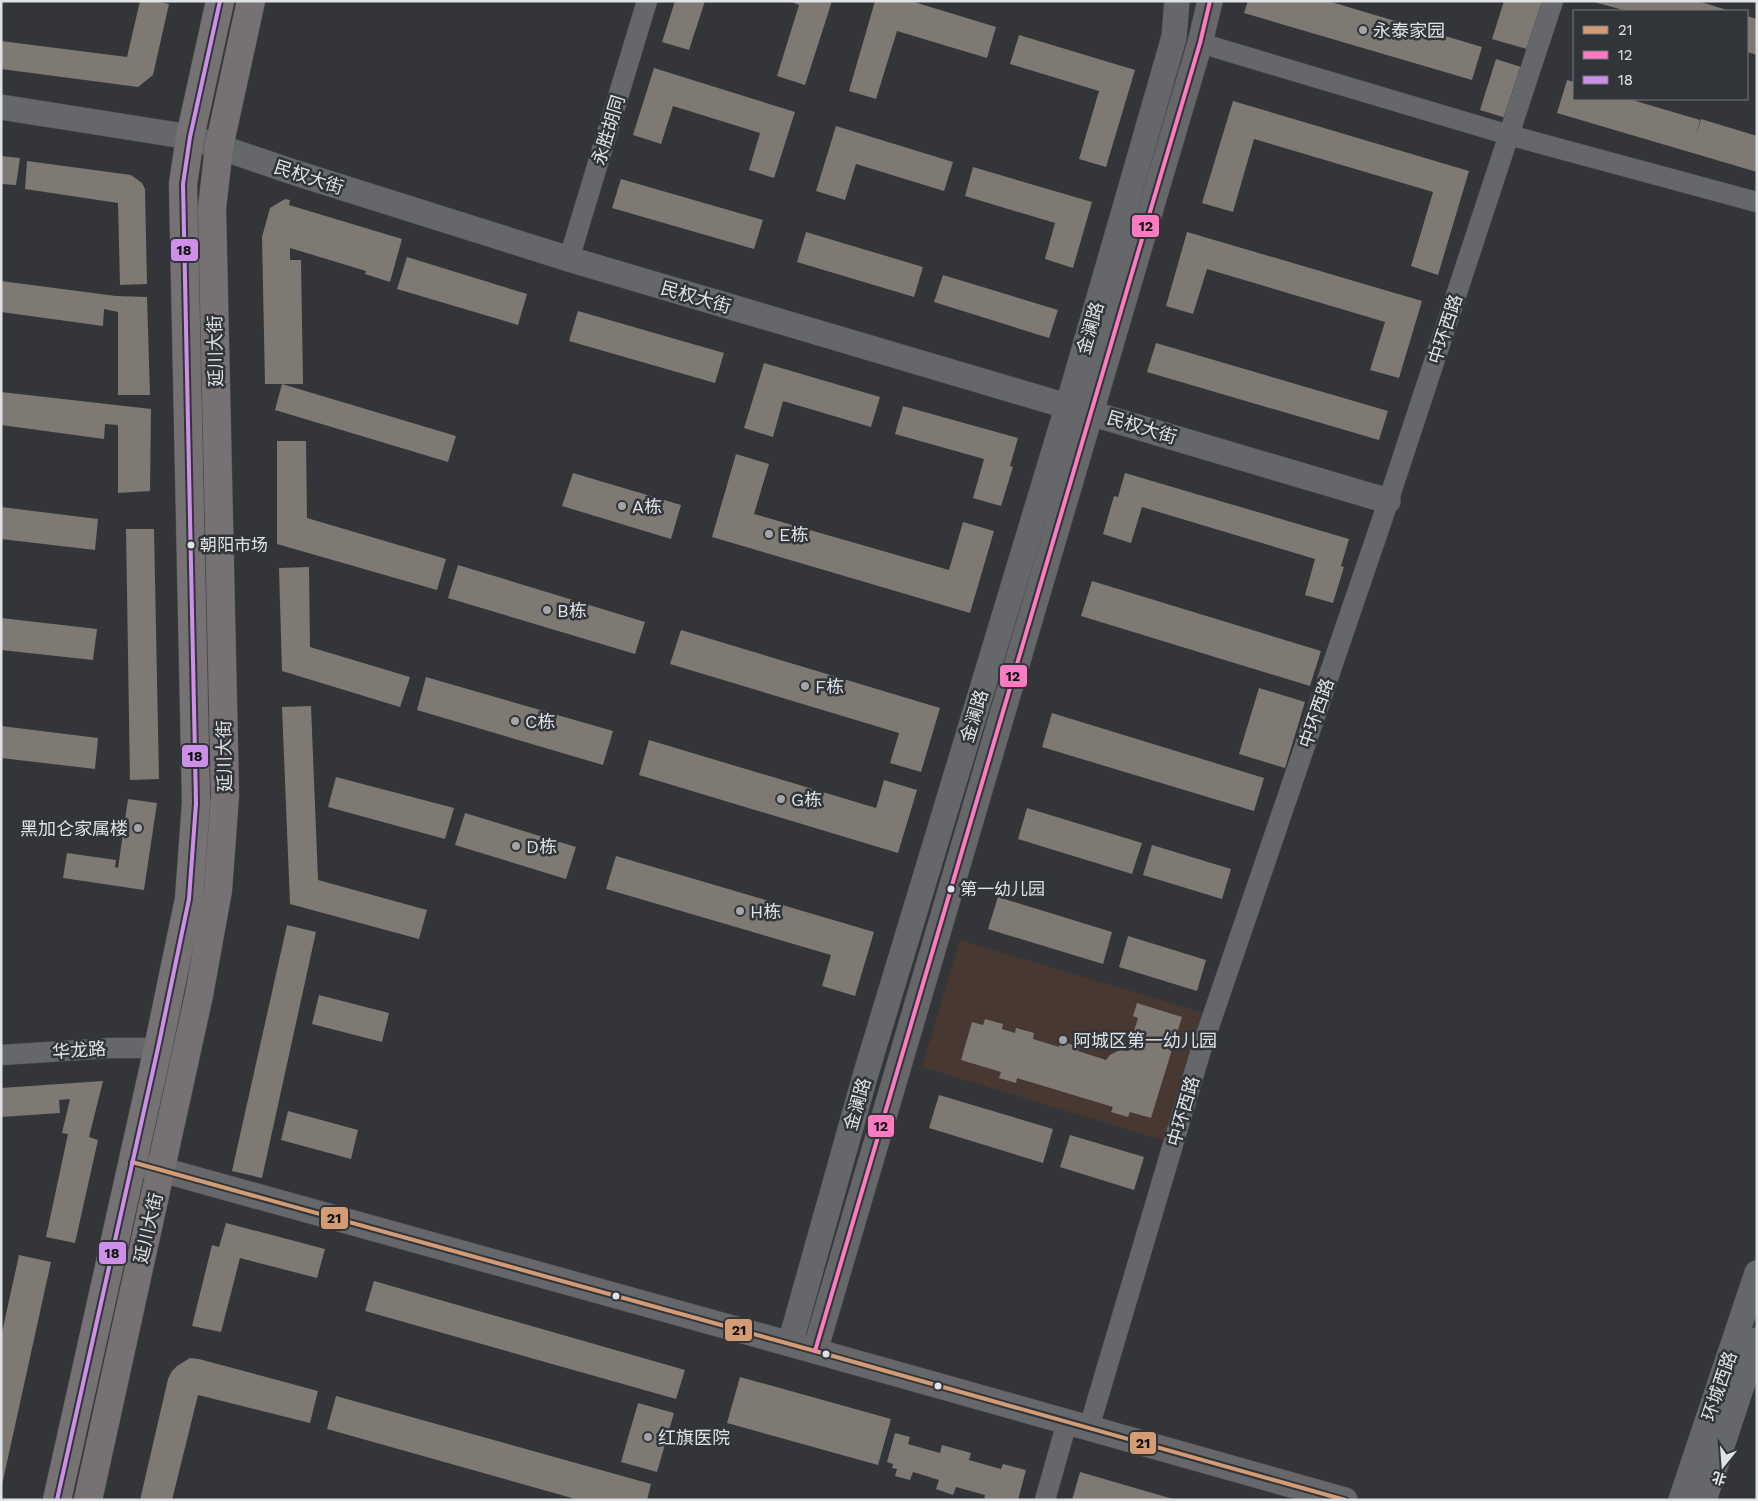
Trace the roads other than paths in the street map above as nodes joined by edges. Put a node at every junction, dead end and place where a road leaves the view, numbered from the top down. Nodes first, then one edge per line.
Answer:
1 (220, 1) edge
2 (250, 1) edge
3 (647, 1) edge
4 (1177, 1) edge
5 (1210, 1) edge
6 (1553, 1) edge
7 (1200, 44) junction
8 (1, 107) edge
9 (1509, 135) junction
10 (190, 137) junction
11 (219, 147) junction
12 (1757, 202) edge
13 (569, 260) junction
14 (1068, 405) junction
15 (1091, 412) junction
16 (1388, 501) junction
17 (158, 1048) junction
18 (1, 1055) edge
19 (132, 1162) junction
20 (161, 1170) junction
21 (1757, 1273) edge
22 (1757, 1340) edge
23 (790, 1344) junction
24 (815, 1351) junction
25 (1078, 1425) junction
26 (57, 1500) edge
27 (88, 1500) edge
28 (1045, 1500) edge
29 (1345, 1500) edge
30 (1681, 1500) edge
31 (1704, 1500) edge

1 - 10 main road, 延川大街
2 - 11 main road, 延川大街
3 - 13 street, 永胜胡同
4 - 14 street, 金澜路
5 - 7 street, 金澜路
6 - 9 street, 中环西路
7 - 9 street
7 - 15 street, 金澜路
8 - 10 street, 民权大街
9 - 12 street
9 - 16 street, 中环西路
10 - 11 street, 民权大街
10 - 17 main road, 延川大街
11 - 13 street, 民权大街
11 - 20 main road, 延川大街
13 - 14 street, 民权大街
14 - 15 street, 民权大街
14 - 23 street, 金澜路
15 - 16 street, 民权大街
15 - 24 street, 金澜路
16 - 25 street, 中环西路
17 - 18 street, 华龙路
17 - 19 main road, 延川大街
19 - 20 street
19 - 26 main road, 延川大街
20 - 23 street
20 - 27 main road, 延川大街
21 - 30 street, 环城西路
22 - 31 street, 环城西路
23 - 24 street
24 - 25 street
25 - 28 street, 中环西路
25 - 29 street

